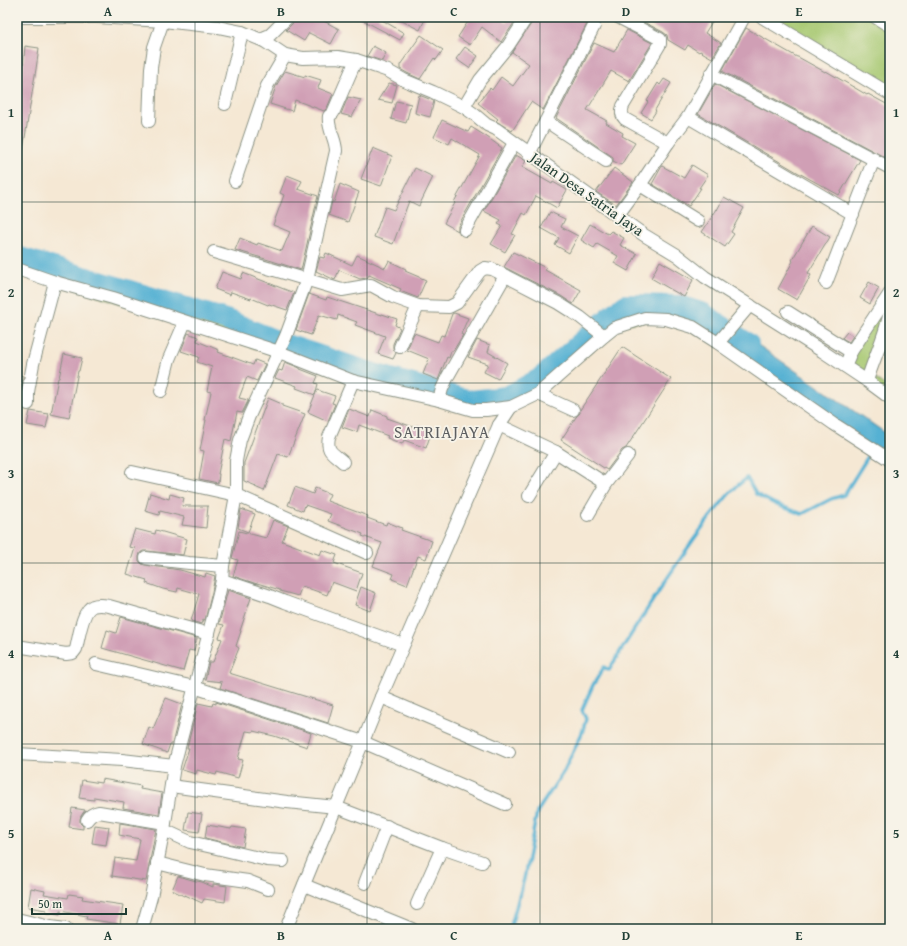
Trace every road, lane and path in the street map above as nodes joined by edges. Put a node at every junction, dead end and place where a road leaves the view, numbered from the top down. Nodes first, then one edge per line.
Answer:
1 (17, 17) edge
2 (97, 17) edge
3 (288, 17) edge
4 (527, 17) edge
5 (618, 17) edge
6 (744, 17) edge
7 (762, 17) edge
8 (875, 17) edge
9 (163, 21) junction
10 (594, 26) dead end
11 (890, 26) edge
12 (242, 32) junction
13 (264, 41) junction
14 (285, 54) junction
15 (356, 60) junction
16 (711, 74) junction
17 (890, 94) edge
18 (225, 104) dead end
19 (464, 107) junction
20 (688, 117) junction
21 (149, 121) dead end
22 (546, 121) junction
23 (514, 143) junction
24 (668, 143) junction
25 (529, 154) junction
26 (874, 159) junction
27 (606, 160) dead end
28 (890, 168) edge
29 (235, 181) dead end
30 (640, 185) junction
31 (853, 214) junction
32 (617, 216) junction
33 (698, 221) dead end
34 (465, 230) dead end
35 (214, 252) dead end
36 (17, 269) edge
37 (505, 276) junction
38 (307, 279) junction
39 (55, 282) junction
40 (826, 284) dead end
41 (890, 293) edge
42 (418, 306) junction
43 (748, 306) junction
44 (890, 311) edge
45 (788, 312) dead end
46 (185, 322) junction
47 (604, 336) junction
48 (718, 343) junction
49 (400, 347) dead end
50 (279, 352) junction
51 (851, 352) junction
52 (845, 366) junction
53 (868, 378) junction
54 (352, 381) junction
55 (890, 389) edge
56 (161, 391) dead end
57 (538, 394) junction
58 (890, 398) edge
59 (439, 400) junction
60 (28, 404) dead end
61 (510, 407) junction
62 (573, 410) dead end
63 (499, 425) junction
64 (556, 452) junction
65 (628, 455) dead end
66 (890, 460) edge
67 (343, 462) dead end
68 (132, 472) dead end
69 (606, 484) junction
70 (236, 495) junction
71 (529, 496) dead end
72 (588, 515) dead end
73 (367, 553) dead end
74 (146, 558) dead end
75 (223, 566) junction
76 (222, 580) junction
77 (209, 634) junction
78 (403, 645) junction
79 (17, 650) edge
80 (96, 664) dead end
81 (194, 687) junction
82 (381, 697) junction
83 (363, 742) junction
84 (509, 752) dead end
85 (17, 754) edge
86 (174, 766) junction
87 (171, 786) junction
88 (505, 804) dead end
89 (336, 807) junction
90 (87, 820) dead end
91 (386, 826) junction
92 (165, 827) junction
93 (442, 848) junction
94 (283, 861) dead end
95 (157, 862) junction
96 (482, 862) dead end
97 (365, 883) dead end
98 (304, 885) junction
99 (268, 889) dead end
100 (417, 904) dead end
101 (17, 919) edge
102 (50, 928) edge
103 (66, 929) edge
104 (142, 929) edge
105 (286, 929) edge
106 (412, 929) edge

1 - 2 street, Jalan Desa Satria Jaya
2 - 9 street, Jalan Desa Satria Jaya
3 - 13 street
4 - 19 street
5 - 24 street
6 - 16 street
7 - 17 street
8 - 11 street
9 - 12 street, Jalan Desa Satria Jaya
9 - 21 street
10 - 22 street
12 - 13 street, Jalan Desa Satria Jaya
12 - 18 street
13 - 14 street, Jalan Desa Satria Jaya
14 - 15 street, Jalan Desa Satria Jaya
14 - 29 street
15 - 19 street, Jalan Desa Satria Jaya
15 - 38 street
16 - 20 street
16 - 26 street
19 - 23 street, Jalan Desa Satria Jaya
20 - 24 street
20 - 31 street
22 - 25 street
22 - 27 street
23 - 25 street, Jalan Desa Satria Jaya
23 - 34 street
24 - 30 street
25 - 32 street, Jalan Desa Satria Jaya
26 - 28 street
26 - 31 street
30 - 32 street
30 - 33 street
31 - 40 street
32 - 43 street, Jalan Desa Satria Jaya
35 - 38 street
36 - 39 street
37 - 42 street
37 - 47 street
37 - 59 street
38 - 42 street
38 - 50 street
39 - 46 street
39 - 60 street
41 - 51 street
42 - 49 street
43 - 48 street
43 - 52 street, Jalan Desa Satria Jaya
44 - 53 street
45 - 51 street
46 - 50 street
46 - 56 street
47 - 48 street
47 - 57 street
48 - 66 street
50 - 54 street
50 - 70 street
51 - 52 street
52 - 53 street, Jalan Desa Satria Jaya
53 - 55 street
53 - 58 street, Jalan Desa Satria Jaya
54 - 59 street
54 - 67 street
57 - 61 street
57 - 62 street
59 - 61 street
61 - 63 street
63 - 64 street
63 - 78 street
64 - 69 street
64 - 71 street
65 - 69 street
68 - 70 street
69 - 72 street
70 - 73 street
70 - 75 street
74 - 75 street
75 - 76 street
76 - 77 street
76 - 78 street
77 - 79 street
77 - 81 street
78 - 82 street
80 - 81 street
81 - 83 street
81 - 86 street
82 - 83 street
82 - 84 street
83 - 88 street
83 - 89 street
85 - 86 street
86 - 87 street
87 - 89 street
87 - 92 street
89 - 91 street
89 - 98 street
90 - 92 street
91 - 93 street
91 - 97 street
92 - 94 street
92 - 95 street
93 - 96 street
93 - 100 street
95 - 99 street
95 - 104 street
98 - 105 street
98 - 106 street
101 - 102 street
102 - 103 street

